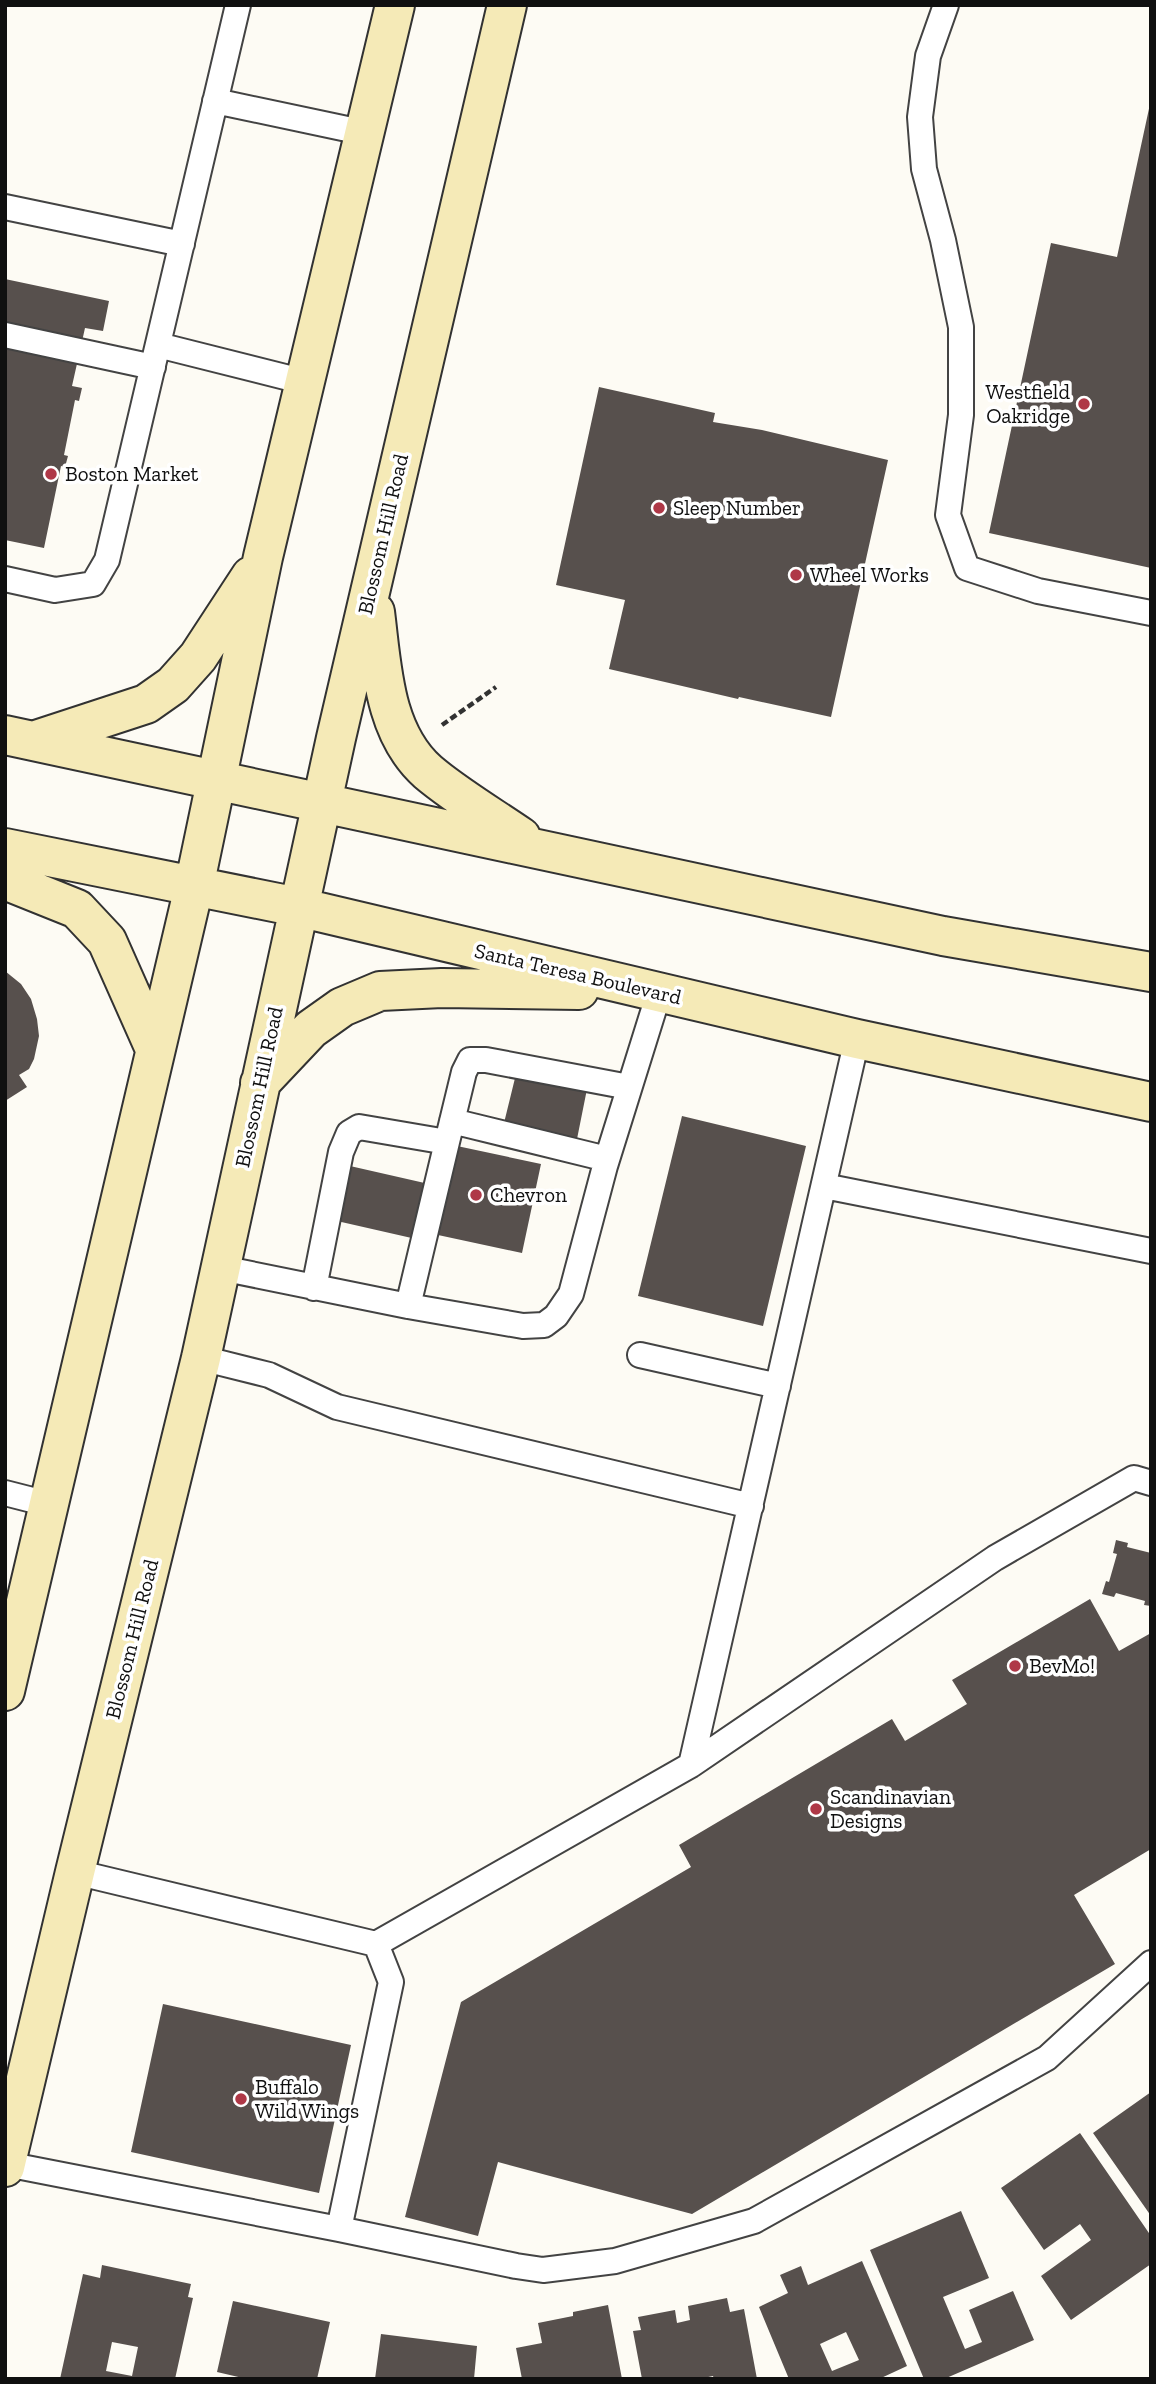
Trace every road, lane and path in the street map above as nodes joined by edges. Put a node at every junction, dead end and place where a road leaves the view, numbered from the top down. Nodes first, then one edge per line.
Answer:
1 (238, 5) edge
2 (395, 5) edge
3 (507, 5) edge
4 (946, 5) edge
5 (215, 101) junction
6 (366, 132) junction
7 (5, 207) edge
8 (182, 244) junction
9 (5, 335) edge
10 (155, 356) junction
11 (305, 382) junction
12 (263, 557) junction
13 (5, 579) edge
14 (371, 586) junction
15 (1151, 613) edge
16 (496, 687) dead end
17 (440, 726) dead end
18 (19, 738) edge
19 (216, 780) junction
20 (321, 802) junction
21 (534, 847) junction
22 (5, 848) edge
23 (5, 880) edge
24 (194, 887) junction
25 (298, 907) junction
26 (1151, 972) edge
27 (656, 992) junction
28 (857, 1039) junction
29 (155, 1049) junction
30 (259, 1085) junction
31 (629, 1087) junction
32 (1151, 1102) edge
33 (449, 1132) junction
34 (607, 1158) junction
35 (824, 1186) junction
36 (1151, 1251) edge
37 (221, 1268) junction
38 (314, 1288) junction
39 (408, 1306) junction
40 (639, 1354) dead end
41 (201, 1358) junction
42 (778, 1386) junction
43 (1151, 1483) edge
44 (5, 1493) edge
45 (48, 1504) junction
46 (751, 1506) junction
47 (5, 1691) edge
48 (691, 1765) junction
49 (75, 1872) junction
50 (376, 1944) junction
51 (1151, 1963) edge
52 (6, 2166) edge
53 (339, 2229) junction

1 - 5 lane
2 - 6 main road
3 - 14 main road, Blossom Hill Road
4 - 15 lane
5 - 6 lane
5 - 8 lane
6 - 11 main road
7 - 8 lane
8 - 10 lane
9 - 10 lane
10 - 11 lane
10 - 13 lane
11 - 12 main road
12 - 18 main road
12 - 19 main road
14 - 20 main road, Blossom Hill Road
14 - 21 main road
16 - 17 path
18 - 19 main road
19 - 20 main road
19 - 24 main road
20 - 21 main road
20 - 25 main road, Blossom Hill Road
21 - 26 main road
22 - 24 main road, Santa Teresa Boulevard
23 - 29 main road
24 - 25 main road, Santa Teresa Boulevard
24 - 29 main road
25 - 27 main road, Santa Teresa Boulevard
25 - 30 main road, Blossom Hill Road
27 - 28 main road, Santa Teresa Boulevard
27 - 30 main road
27 - 31 lane
28 - 32 main road, Santa Teresa Boulevard
28 - 35 lane
29 - 45 main road
30 - 37 main road, Blossom Hill Road
31 - 33 lane
31 - 34 lane
33 - 34 lane
33 - 38 lane
33 - 39 lane
34 - 39 lane
35 - 36 lane
35 - 42 lane
37 - 38 lane
37 - 41 main road, Blossom Hill Road
38 - 39 lane
40 - 42 lane
41 - 46 lane
41 - 49 main road, Blossom Hill Road
42 - 46 lane
43 - 48 lane
44 - 45 lane
45 - 47 main road
46 - 48 lane
48 - 50 lane
49 - 50 lane
49 - 52 main road, Blossom Hill Road
50 - 53 lane
51 - 53 lane
52 - 53 lane

